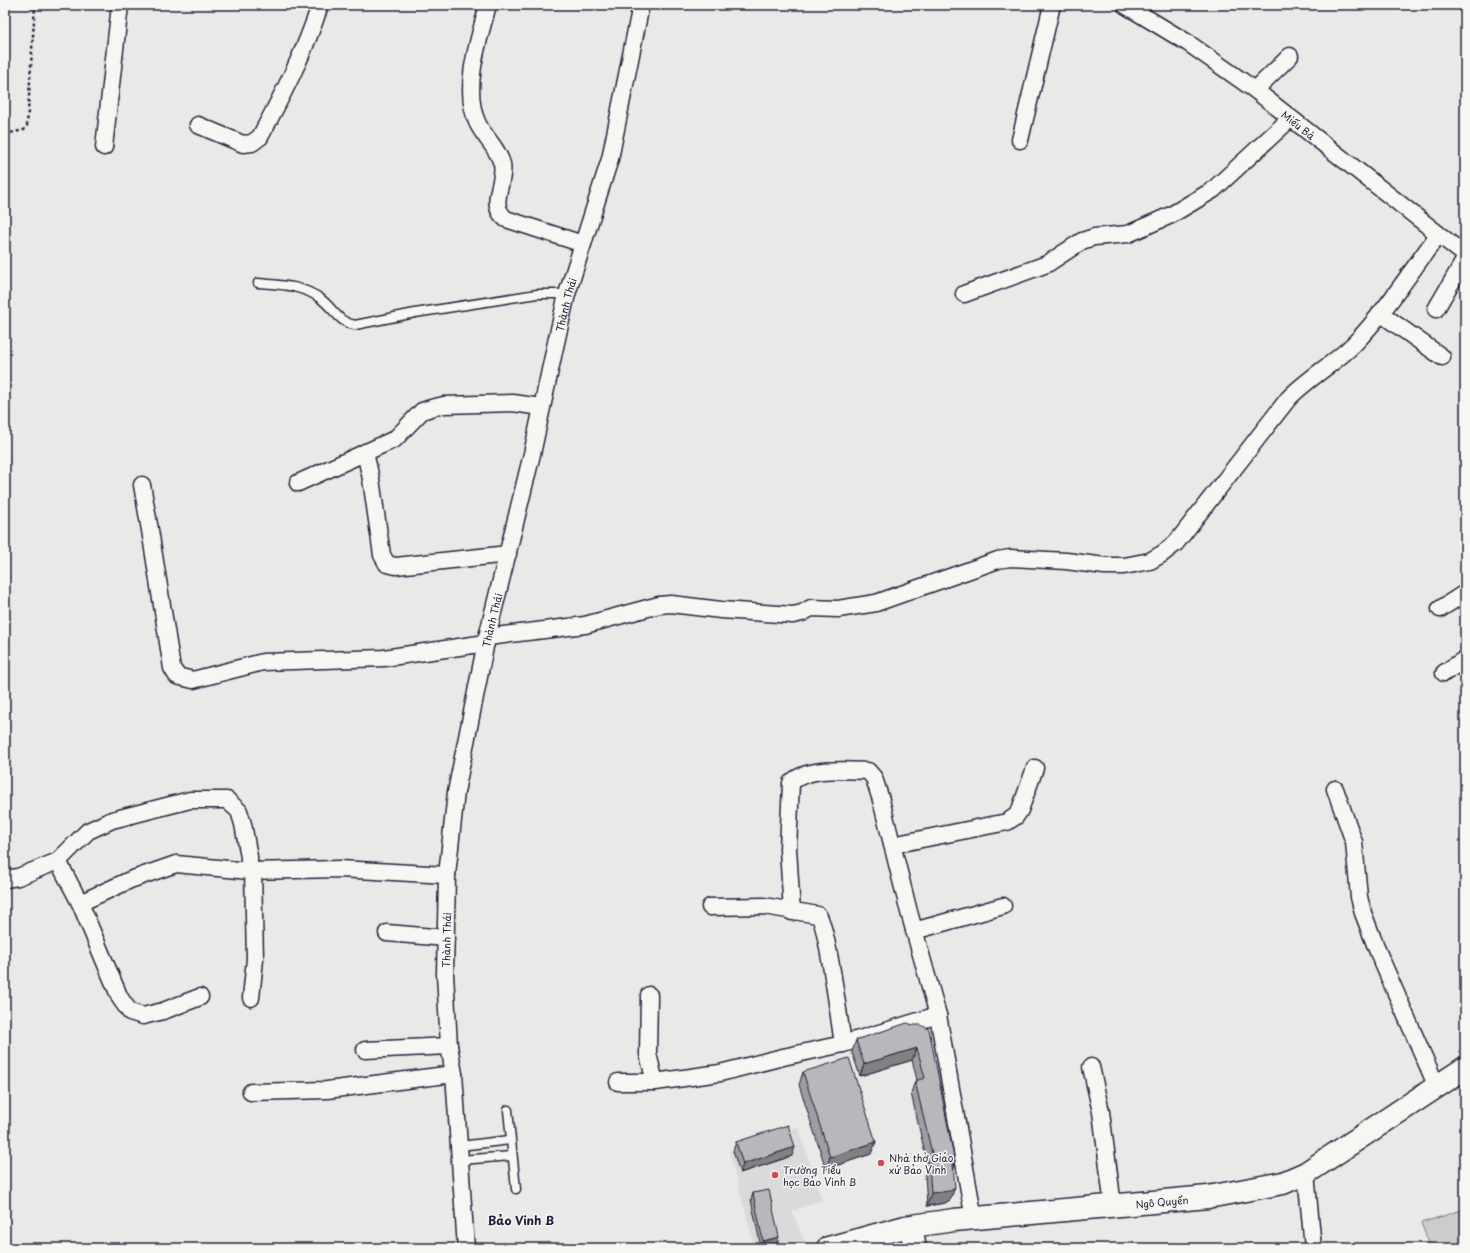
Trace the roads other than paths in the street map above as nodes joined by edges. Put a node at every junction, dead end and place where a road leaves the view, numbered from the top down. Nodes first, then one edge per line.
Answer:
1 (120, 5) edge
2 (320, 5) edge
3 (488, 5) edge
4 (641, 5) edge
5 (1052, 5) edge
6 (1125, 5) edge
7 (1290, 56) dead end
8 (1255, 90) junction
9 (1290, 119) junction
10 (198, 125) dead end
11 (1020, 140) dead end
12 (104, 147) dead end
13 (1438, 235) junction
14 (583, 244) junction
15 (1465, 255) edge
16 (1465, 259) edge
17 (258, 283) dead end
18 (568, 294) junction
19 (964, 294) dead end
20 (1436, 310) dead end
21 (1380, 313) junction
22 (1442, 357) dead end
23 (541, 407) junction
24 (365, 452) junction
25 (298, 483) dead end
26 (142, 485) dead end
27 (508, 554) junction
28 (1463, 598) edge
29 (1440, 609) dead end
30 (486, 640) junction
31 (1465, 659) edge
32 (1444, 673) dead end
33 (1034, 768) dead end
34 (1335, 789) dead end
35 (892, 845) junction
36 (58, 861) junction
37 (251, 871) junction
38 (447, 875) junction
39 (5, 879) edge
40 (80, 903) junction
41 (1003, 906) dead end
42 (710, 907) dead end
43 (792, 912) junction
44 (914, 930) junction
45 (387, 933) dead end
46 (446, 938) junction
47 (649, 995) dead end
48 (200, 997) dead end
49 (251, 998) dead end
50 (938, 1015) junction
51 (843, 1044) junction
52 (449, 1046) junction
53 (365, 1050) dead end
54 (1091, 1067) dead end
55 (1465, 1068) edge
56 (454, 1074) junction
57 (618, 1082) dead end
58 (655, 1082) junction
59 (1437, 1087) junction
60 (251, 1092) dead end
61 (508, 1110) dead end
62 (510, 1140) junction
63 (460, 1153) junction
64 (511, 1156) junction
65 (1306, 1173) junction
66 (516, 1189) dead end
67 (1113, 1206) junction
68 (974, 1219) junction
69 (910, 1227) junction
70 (466, 1248) edge
71 (828, 1248) edge
72 (915, 1248) edge
73 (1313, 1248) edge

1 - 12 street
2 - 10 street
3 - 14 street
4 - 14 street, Thành Thái
5 - 11 street
6 - 8 street, Miếu Bà
7 - 8 street
8 - 9 street, Miếu Bà
9 - 13 street, Miếu Bà
9 - 19 street
13 - 15 street, Miếu Bà
13 - 21 street
14 - 18 street, Thành Thái
16 - 20 street
17 - 18 lane
18 - 23 street, Thành Thái
21 - 22 street
21 - 30 street
23 - 24 street
23 - 27 street, Thành Thái
24 - 25 street
24 - 27 street
26 - 30 street
27 - 30 street, Thành Thái
28 - 29 street
30 - 38 street, Thành Thái
31 - 32 street
33 - 35 street
34 - 59 street
35 - 43 street
35 - 44 street
36 - 37 street
36 - 39 street
36 - 40 street
37 - 38 street
37 - 40 street
37 - 49 street
38 - 46 street, Thành Thái
40 - 48 street
41 - 44 street
42 - 43 street
43 - 51 street
44 - 50 street
45 - 46 street
46 - 52 street, Thành Thái
47 - 58 street
50 - 51 street
50 - 68 street
51 - 58 street
52 - 53 street
52 - 56 street, Thành Thái
54 - 67 street
55 - 59 street, Ngô Quyền
56 - 60 street
56 - 63 street, Thành Thái
57 - 58 street
59 - 65 street, Ngô Quyền
61 - 62 lane
62 - 63 lane
62 - 64 lane
63 - 64 lane
63 - 70 street, Thành Thái
64 - 66 lane
65 - 67 street, Ngô Quyền
65 - 73 street
67 - 68 street, Ngô Quyền
68 - 69 street, Ngô Quyền
69 - 71 street, Ngô Quyền
69 - 72 street

